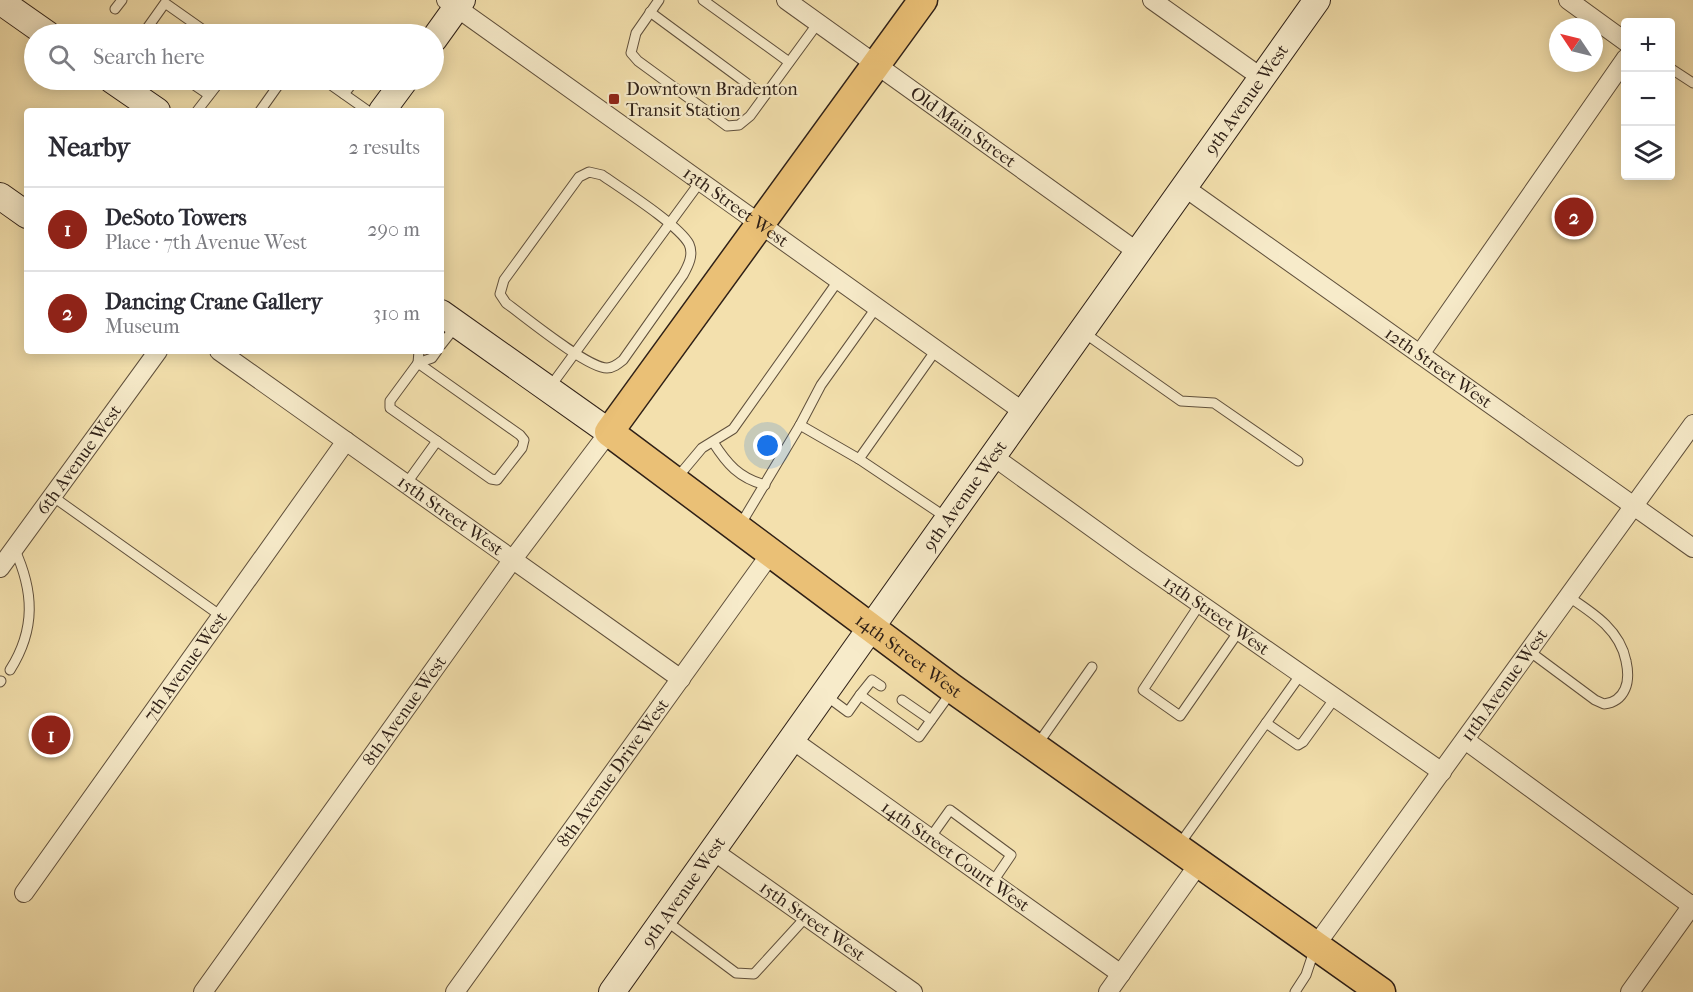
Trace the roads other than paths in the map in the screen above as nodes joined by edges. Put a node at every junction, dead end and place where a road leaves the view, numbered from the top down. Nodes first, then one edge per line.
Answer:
1 (122, 0) edge
2 (659, 0) edge
3 (704, 0) edge
4 (786, 0) edge
5 (923, 0) edge
6 (1152, 0) edge
7 (1317, 0) edge
8 (1568, 0) edge
9 (0, 1) edge
10 (455, 2) edge
11 (115, 9) dead end
12 (650, 12) junction
13 (818, 23) junction
14 (33, 24) edge
15 (150, 24) edge
16 (195, 24) edge
17 (443, 24) edge
18 (1621, 38) edge
19 (789, 62) junction
20 (876, 65) junction
21 (1621, 65) edge
22 (1675, 71) edge
23 (1262, 78) junction
24 (1693, 83) edge
25 (127, 90) edge
26 (202, 90) edge
27 (213, 90) edge
28 (275, 90) edge
29 (338, 90) edge
30 (347, 90) edge
31 (394, 90) edge
32 (344, 94) junction
33 (209, 95) junction
34 (765, 96) junction
35 (153, 108) edge
36 (199, 108) edge
37 (262, 108) edge
38 (364, 108) edge
39 (384, 108) edge
40 (700, 182) junction
41 (1184, 187) junction
42 (0, 196) edge
43 (24, 213) edge
44 (670, 223) junction
45 (759, 225) junction
46 (1139, 253) junction
47 (838, 281) junction
48 (876, 308) junction
49 (446, 317) edge
50 (1083, 332) junction
51 (936, 350) junction
52 (575, 353) junction
53 (156, 354) edge
54 (223, 354) edge
55 (238, 354) edge
56 (419, 354) edge
57 (435, 354) edge
58 (1420, 354) junction
59 (418, 363) junction
60 (255, 377) junction
61 (549, 389) junction
62 (1025, 413) junction
63 (1693, 424) edge
64 (800, 425) junction
65 (609, 432) junction
66 (345, 441) junction
67 (436, 441) junction
68 (713, 442) junction
69 (994, 457) junction
70 (858, 459) junction
71 (1298, 461) dead end
72 (675, 481) junction
73 (406, 484) junction
74 (765, 485) junction
75 (52, 496) junction
76 (1634, 506) junction
77 (949, 519) junction
78 (738, 528) junction
79 (14, 548) junction
80 (1693, 548) edge
81 (771, 553) junction
82 (513, 559) junction
83 (0, 568) edge
84 (1569, 597) junction
85 (1200, 604) junction
86 (221, 616) junction
87 (872, 628) junction
88 (1239, 631) junction
89 (1529, 651) junction
90 (1092, 667) dead end
91 (10, 670) dead end
92 (1301, 674) junction
93 (681, 679) junction
94 (881, 686) dead end
95 (953, 689) junction
96 (825, 695) junction
97 (860, 695) junction
98 (1335, 698) junction
99 (902, 700) dead end
100 (931, 720) junction
101 (1266, 723) junction
102 (792, 739) junction
103 (1464, 740) junction
104 (1036, 747) junction
105 (1442, 772) junction
106 (930, 838) junction
107 (712, 850) junction
108 (1189, 854) junction
109 (992, 882) junction
110 (24, 893) dead end
111 (1693, 905) edge
112 (806, 917) junction
113 (663, 919) junction
114 (1316, 945) junction
115 (1120, 974) junction
116 (204, 992) edge
117 (455, 992) edge
118 (612, 992) edge
119 (913, 992) edge
120 (1108, 992) edge
121 (1295, 992) edge
122 (1381, 992) edge
123 (1630, 992) edge

1 - 11 lane
2 - 12 lane
3 - 19 lane
4 - 13 street, Old Main Street
5 - 20 main road
6 - 23 street
7 - 23 street, 9th Avenue West
8 - 18 street
9 - 14 street
10 - 17 street
10 - 40 street, 13th Street West
12 - 34 lane
12 - 34 lane
13 - 19 lane
13 - 20 street, Old Main Street
15 - 16 lane
19 - 34 lane
20 - 45 main road
20 - 46 street, Old Main Street
21 - 58 street
22 - 24 lane
23 - 41 street, 9th Avenue West
25 - 35 street
26 - 33 lane
27 - 33 lane
28 - 37 lane
29 - 32 lane
30 - 32 lane
31 - 39 street
32 - 38 lane
33 - 36 lane
40 - 44 lane
40 - 45 street, 13th Street West
41 - 46 street, 9th Avenue West
41 - 58 street, 12th Street West
42 - 43 street
44 - 52 lane
44 - 52 lane
44 - 52 lane
45 - 47 street, 13th Street West
45 - 65 main road
46 - 50 street, 9th Avenue West
47 - 48 street, 13th Street West
47 - 68 lane
48 - 51 street, 13th Street West
48 - 64 lane
49 - 61 street, 14th Street West
50 - 62 street, 9th Avenue West
50 - 71 lane
51 - 62 street, 13th Street West
51 - 70 lane
52 - 61 lane
53 - 75 street, 6th Avenue West
54 - 60 street, 15th Street West
55 - 60 street
56 - 59 lane
57 - 59 lane
58 - 76 street, 12th Street West
59 - 67 lane
59 - 67 lane
60 - 66 street, 15th Street West
61 - 65 street, 14th Street West
62 - 69 street, 9th Avenue West
63 - 76 street, 11th Avenue West
64 - 70 lane
64 - 74 lane
65 - 72 main road, 14th Street West
65 - 82 street, 8th Avenue West
66 - 73 street, 15th Street West
66 - 86 street, 7th Avenue West
67 - 73 lane
68 - 72 lane
68 - 74 lane
69 - 77 street, 9th Avenue West
69 - 85 street, 13th Street West
70 - 77 lane
72 - 78 main road, 14th Street West
73 - 82 street, 15th Street West
74 - 78 lane
75 - 79 street, 6th Avenue West
75 - 86 lane
76 - 80 street, 12th Street West
76 - 84 street, 11th Avenue West
77 - 87 street, 9th Avenue West
78 - 81 main road, 14th Street West
79 - 83 street, 6th Avenue West
79 - 91 lane
81 - 87 main road, 14th Street West
81 - 93 street, 8th Avenue Drive West
82 - 93 street, 15th Street West
82 - 116 street, 8th Avenue West
84 - 89 street, 11th Avenue West
84 - 89 lane
85 - 88 street, 13th Street West
85 - 88 lane
86 - 110 street, 7th Avenue West
87 - 95 main road, 14th Street West
87 - 96 street, 9th Avenue West
88 - 92 street, 13th Street West
89 - 103 street, 11th Avenue West
90 - 104 lane
92 - 98 street, 13th Street West
92 - 101 lane
93 - 117 street, 8th Avenue Drive West
94 - 97 lane
95 - 100 lane
95 - 104 main road, 14th Street West
96 - 97 lane
96 - 102 street, 9th Avenue West
97 - 100 lane
98 - 101 lane
98 - 105 street, 13th Street West
99 - 100 lane
101 - 108 lane
102 - 106 street, 14th Street Court West
102 - 107 street, 9th Avenue West
103 - 105 street, 11th Avenue West
103 - 111 street
104 - 108 main road, 14th Street West
105 - 114 street, 11th Avenue West
106 - 109 street, 14th Street Court West
106 - 109 lane
107 - 112 street, 15th Street West
107 - 113 street, 9th Avenue West
108 - 114 main road, 14th Street West
108 - 115 street
109 - 115 street, 14th Street Court West
111 - 123 street
112 - 113 lane
112 - 119 street, 15th Street West
113 - 118 street, 9th Avenue West
114 - 121 lane
114 - 122 main road, 14th Street West
115 - 120 street

